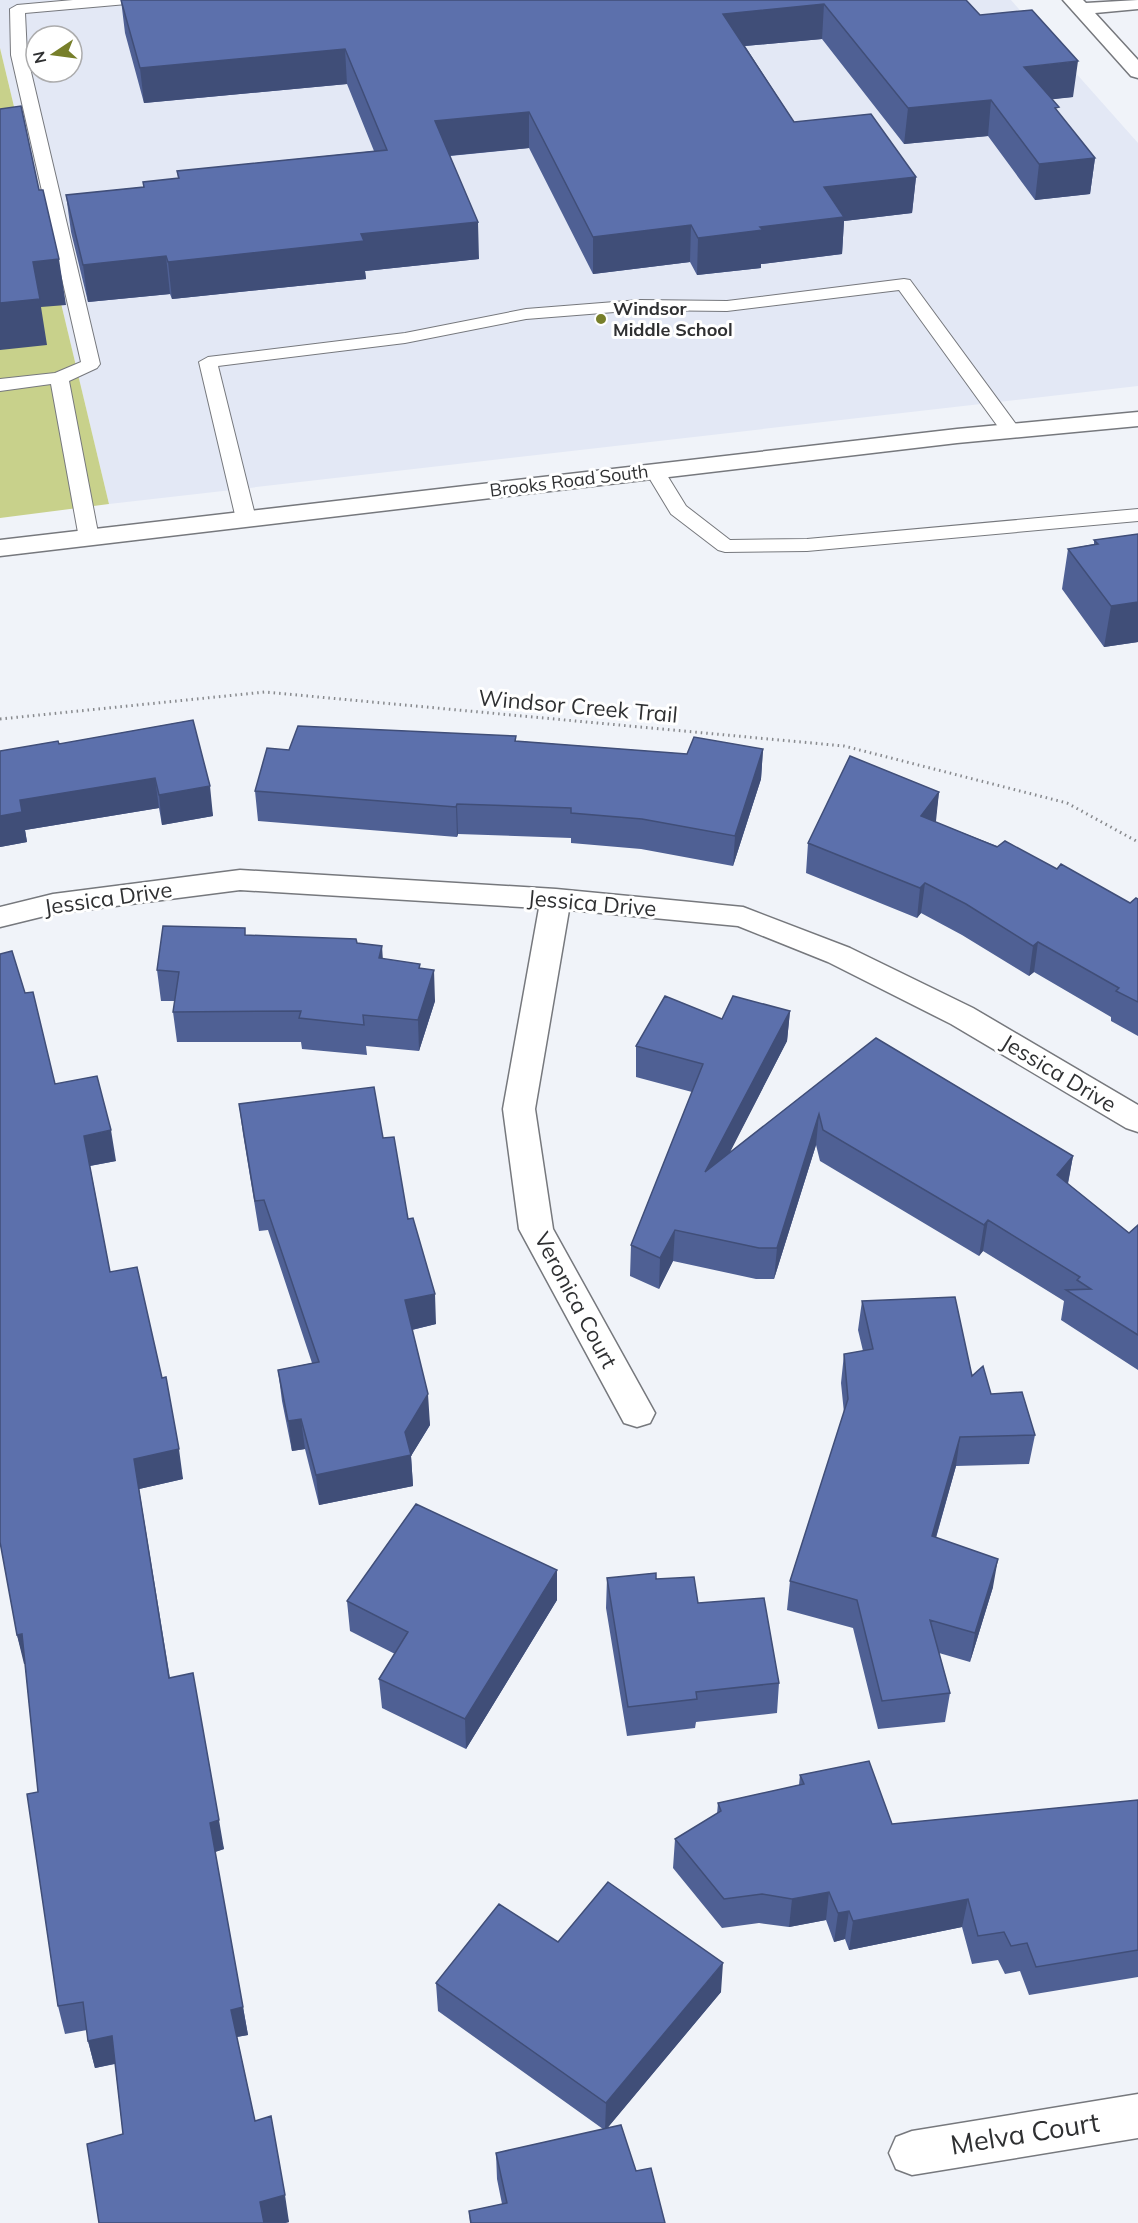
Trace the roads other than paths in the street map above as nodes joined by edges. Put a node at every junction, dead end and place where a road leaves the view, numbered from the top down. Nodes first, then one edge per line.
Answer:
1 (127, 0) edge
2 (1138, 3) edge
3 (1077, 4) edge
4 (1138, 72) edge
5 (59, 378) junction
6 (0, 385) edge
7 (1138, 419) edge
8 (1011, 431) junction
9 (655, 471) junction
10 (1138, 515) edge
11 (246, 519) junction
12 (89, 538) junction
13 (0, 548) edge
14 (556, 898) junction
15 (0, 917) edge
16 (1138, 1120) edge
17 (637, 1413) dead end
18 (1138, 2116) edge
19 (912, 2153) dead end

1 - 5 lane
2 - 3 street
3 - 4 street
5 - 6 lane
5 - 12 lane
7 - 8 street, Brooks Road South
8 - 9 street, Brooks Road South
8 - 11 lane
9 - 10 lane
9 - 11 street, Brooks Road South
11 - 12 street, Brooks Road South
12 - 13 street, Brooks Road South
14 - 15 street, Jessica Drive
14 - 16 street, Jessica Drive
14 - 17 street, Veronica Court
18 - 19 street, Melva Court

